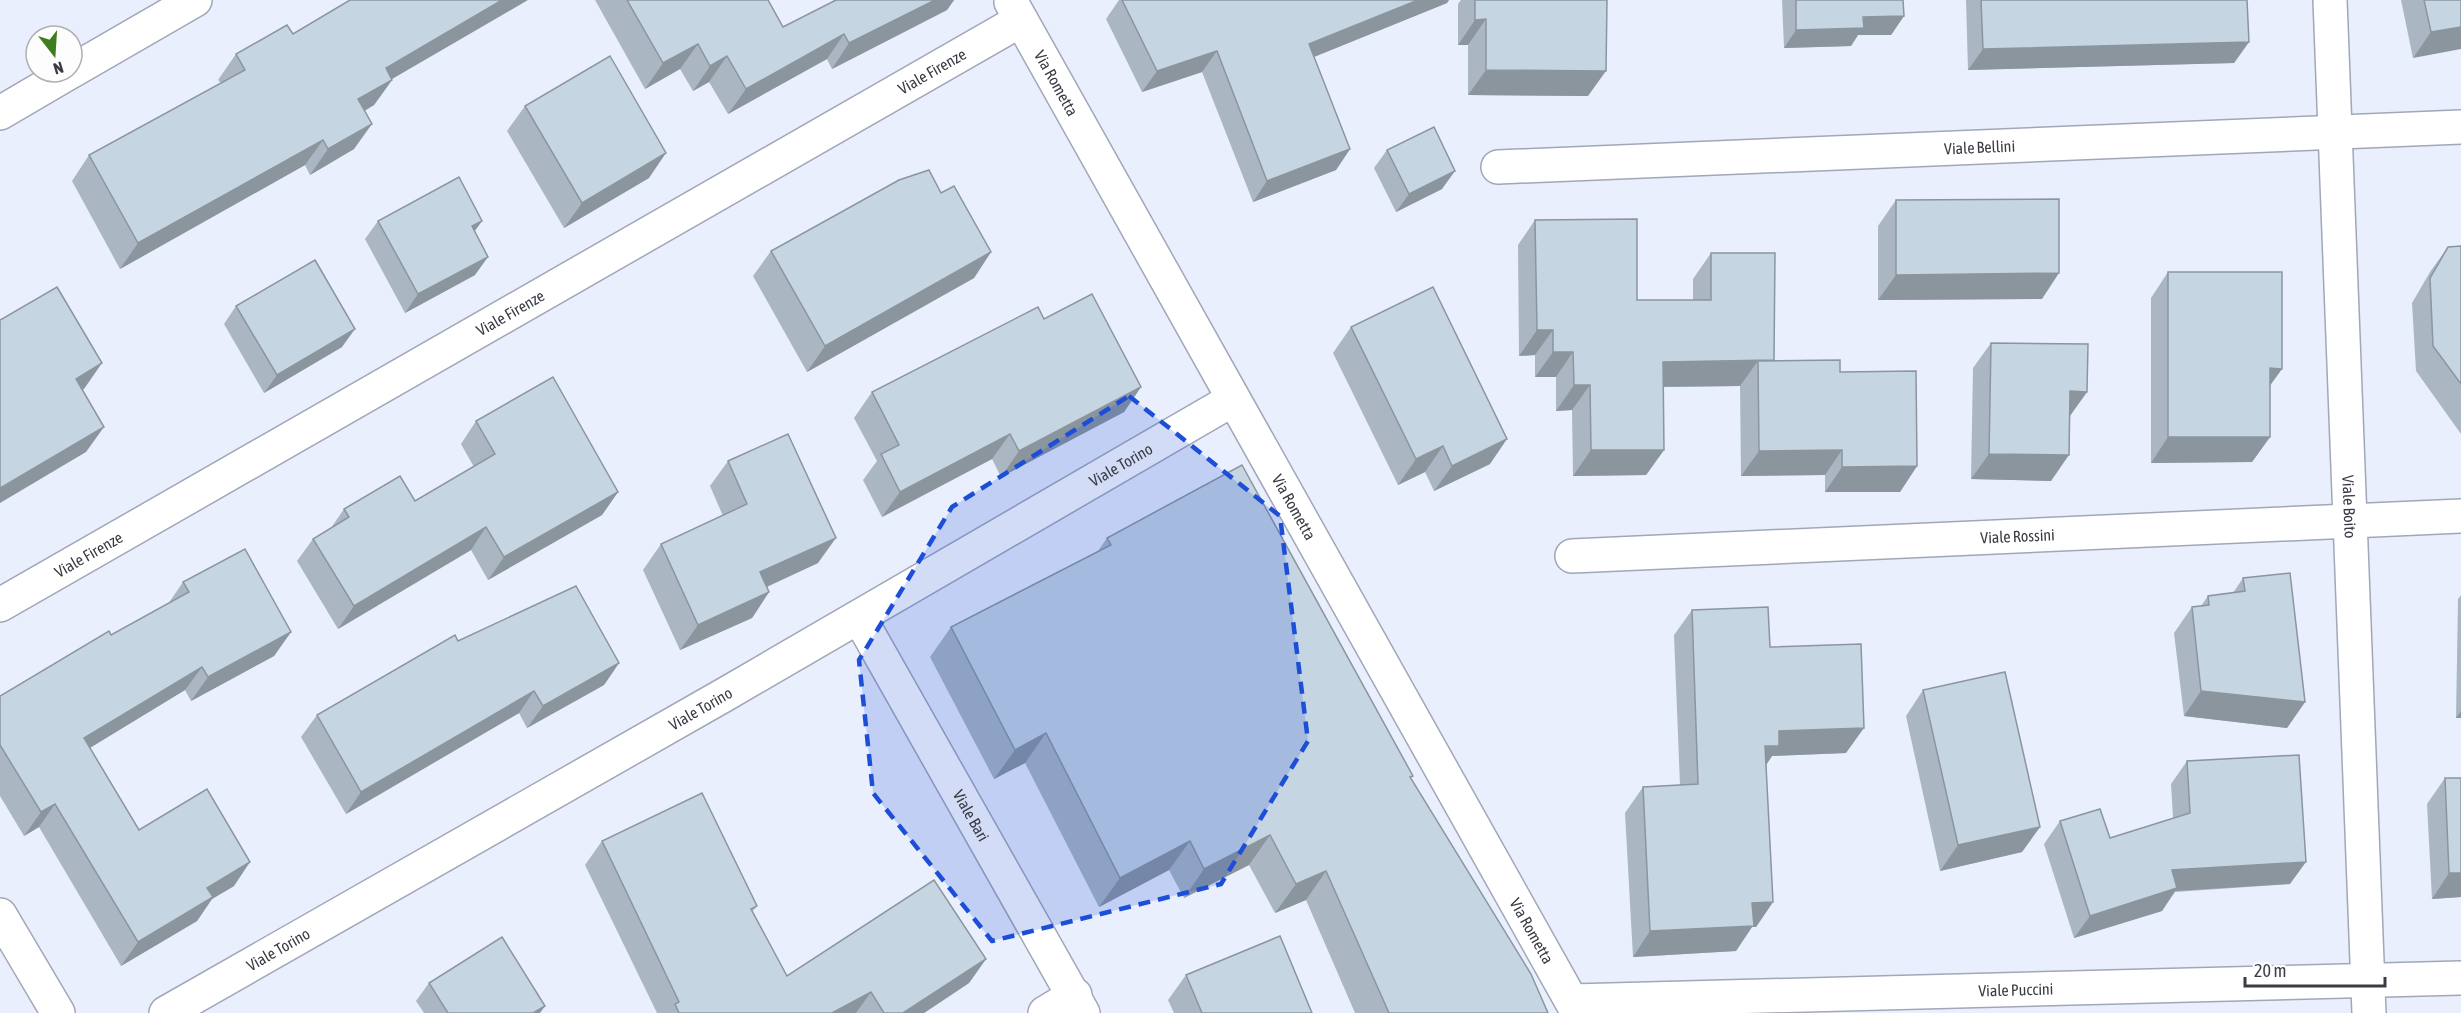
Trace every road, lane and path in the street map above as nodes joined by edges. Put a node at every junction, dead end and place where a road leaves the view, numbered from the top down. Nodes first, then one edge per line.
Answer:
1 (195, 0) edge
2 (2330, 0) edge
3 (1016, 10) edge
4 (84, 64) edge
5 (49, 84) edge
6 (0, 113) edge
7 (2461, 127) edge
8 (2337, 133) junction
9 (1498, 167) dead end
10 (1232, 400) junction
11 (2461, 516) edge
12 (2352, 519) junction
13 (1572, 556) dead end
14 (0, 605) edge
15 (859, 617) junction
16 (0, 915) edge
17 (2461, 978) edge
18 (2368, 997) edge
19 (1079, 1004) edge
20 (1575, 1007) edge
21 (58, 1013) edge
22 (166, 1013) edge
23 (1045, 1013) edge

1 - 4 street
2 - 8 street, Viale Boito
3 - 10 street, Via Rometta
3 - 14 street, Viale Firenze
5 - 6 street
7 - 8 street, Viale Bellini
8 - 9 street, Viale Bellini
8 - 12 street, Viale Boito
10 - 15 street, Viale Torino
10 - 20 street, Via Rometta
11 - 12 street, Viale Rossini
12 - 13 street, Viale Rossini
12 - 18 street, Viale Boito
15 - 19 street, Viale Bari
15 - 22 street, Viale Torino
16 - 21 street
17 - 18 street, Viale Puccini
18 - 20 street, Viale Puccini
19 - 23 street

